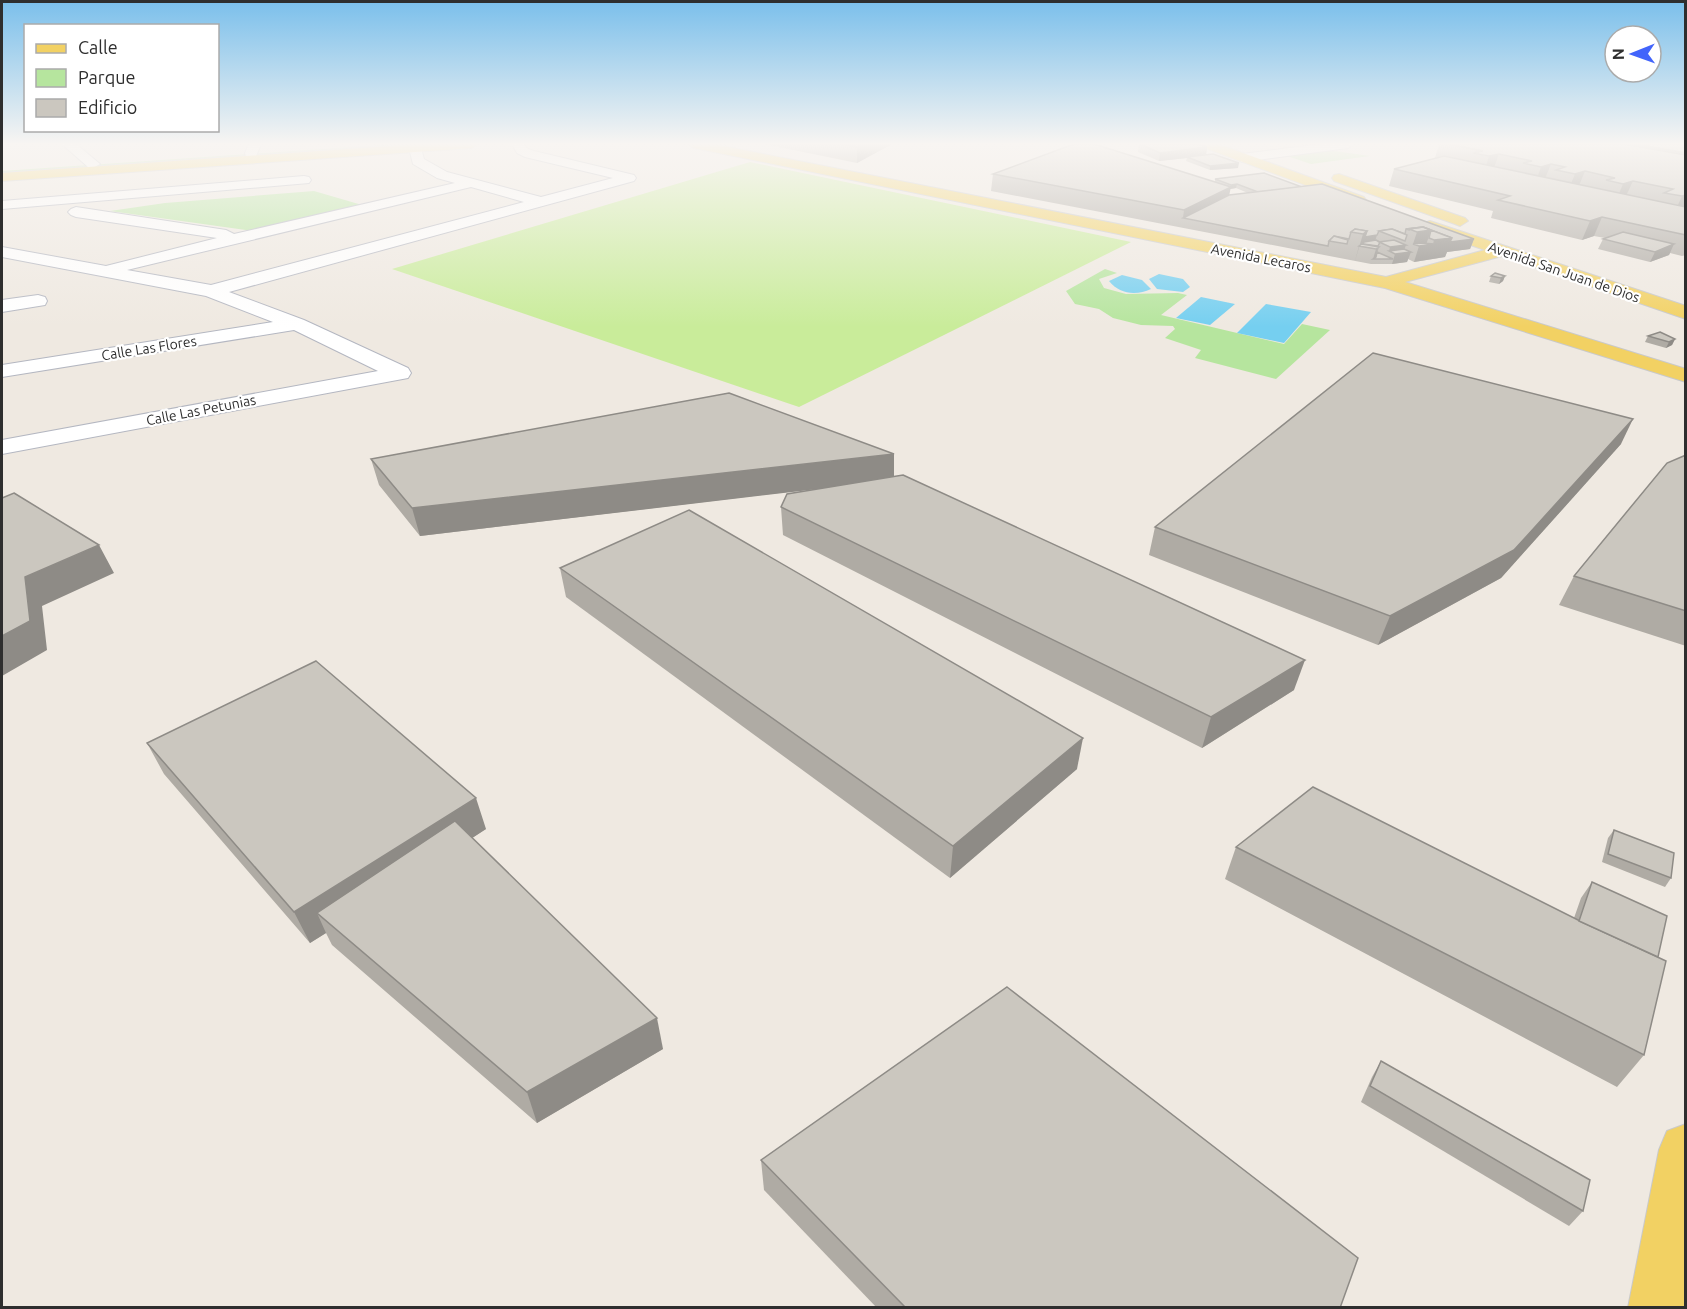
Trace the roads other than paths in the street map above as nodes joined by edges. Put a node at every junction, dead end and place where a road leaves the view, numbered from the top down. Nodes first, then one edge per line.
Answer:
1 (37, 205) edge
2 (376, 205) edge
3 (529, 205) edge
4 (1009, 205) edge
5 (1029, 205) edge
6 (1383, 205) edge
7 (1416, 205) edge
8 (243, 237) junction
9 (1527, 244) junction
10 (1501, 251) junction
11 (2, 252) edge
12 (103, 270) junction
13 (1396, 280) junction
14 (211, 291) junction
15 (1686, 299) edge
16 (38, 301) dead end
17 (2, 306) edge
18 (1686, 313) edge
19 (297, 324) junction
20 (1686, 364) edge
21 (2, 371) edge
22 (1686, 376) edge
23 (2, 447) edge
24 (1686, 1150) edge
25 (1658, 1308) edge

1 - 8 street
2 - 8 street
3 - 14 street
4 - 13 main road, Avenida Lecaros
5 - 13 main road, Avenida Lecaros
6 - 10 main road, Avenida San Juan de Dios
7 - 9 main road, Avenida San Juan de Dios
8 - 12 street
9 - 10 main road, Avenida Lecaros
9 - 15 main road, Avenida San Juan de Dios
10 - 13 main road, Avenida Lecaros
10 - 18 main road, Avenida San Juan de Dios
11 - 12 street
12 - 14 street
13 - 20 main road, Avenida Lecaros
13 - 22 main road
14 - 19 street
16 - 17 street
19 - 21 street, Calle Las Flores
19 - 23 street, Calle Las Petunias
24 - 25 main road

